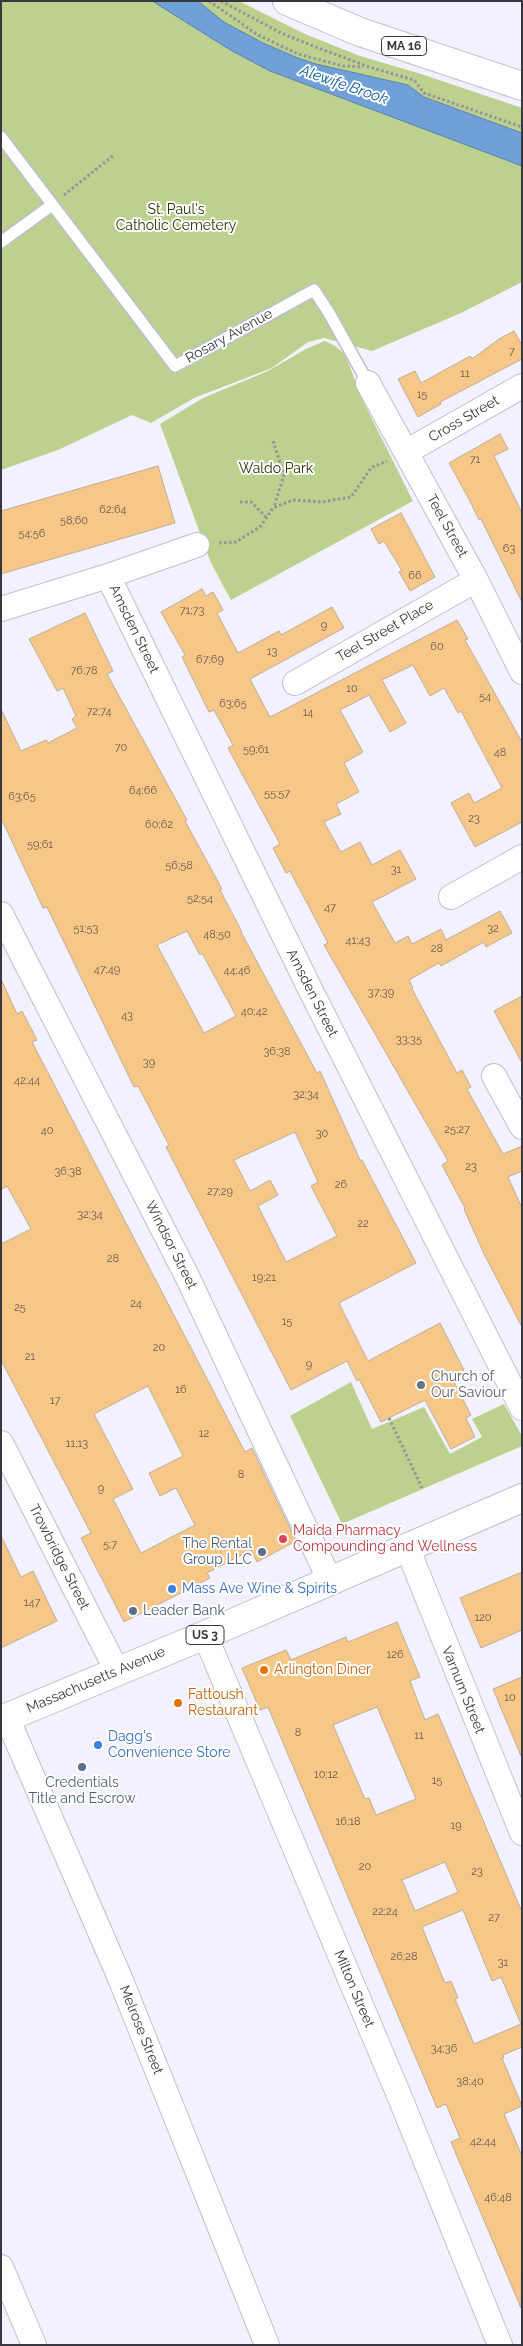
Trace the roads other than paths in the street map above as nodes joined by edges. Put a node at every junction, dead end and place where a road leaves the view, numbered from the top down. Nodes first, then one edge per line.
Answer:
1 (287, 1) edge
2 (522, 86) edge
3 (1, 137) edge
4 (52, 205) junction
5 (1, 242) edge
6 (368, 382) joint
7 (522, 386) edge
8 (397, 457) junction
9 (197, 544) road end
10 (108, 576) junction
11 (476, 580) junction
12 (1, 609) edge
13 (522, 672) edge
14 (295, 683) dead end
15 (522, 857) edge
16 (451, 897) dead end
17 (1, 914) edge
18 (494, 1076) dead end
19 (522, 1127) edge
20 (522, 1408) edge
21 (1, 1443) edge
22 (522, 1498) edge
23 (407, 1547) junction
24 (330, 1581) junction
25 (205, 1635) junction
26 (117, 1671) junction
27 (4, 1719) edge
28 (522, 1832) edge
29 (1, 2268) edge
30 (34, 2345) edge
31 (267, 2345) edge
32 (500, 2345) edge

1 - 2 main road, MA 16
3 - 4 lane
4 - 5 lane
4 - 6 lane, Rosary Avenue
6 - 8 street, Teel Street
7 - 8 street, Cross Street
8 - 11 street, Teel Street
9 - 10 street
10 - 12 street
10 - 20 street, Amsden Street
11 - 13 street, Teel Street
11 - 14 street, Teel Street Place
15 - 16 street
17 - 24 street, Windsor Street
18 - 19 street
21 - 26 street, Trowbridge Street
22 - 23 main road, Massachusetts Avenue / US 3
23 - 24 main road, Massachusetts Avenue / US 3
23 - 28 street, Varnum Street
24 - 25 main road, Massachusetts Avenue / US 3
25 - 26 main road, Massachusetts Avenue / US 3
25 - 32 street, Milton Street
26 - 27 main road, Massachusetts Avenue / US 3
27 - 31 street, Melrose Street
29 - 30 street

